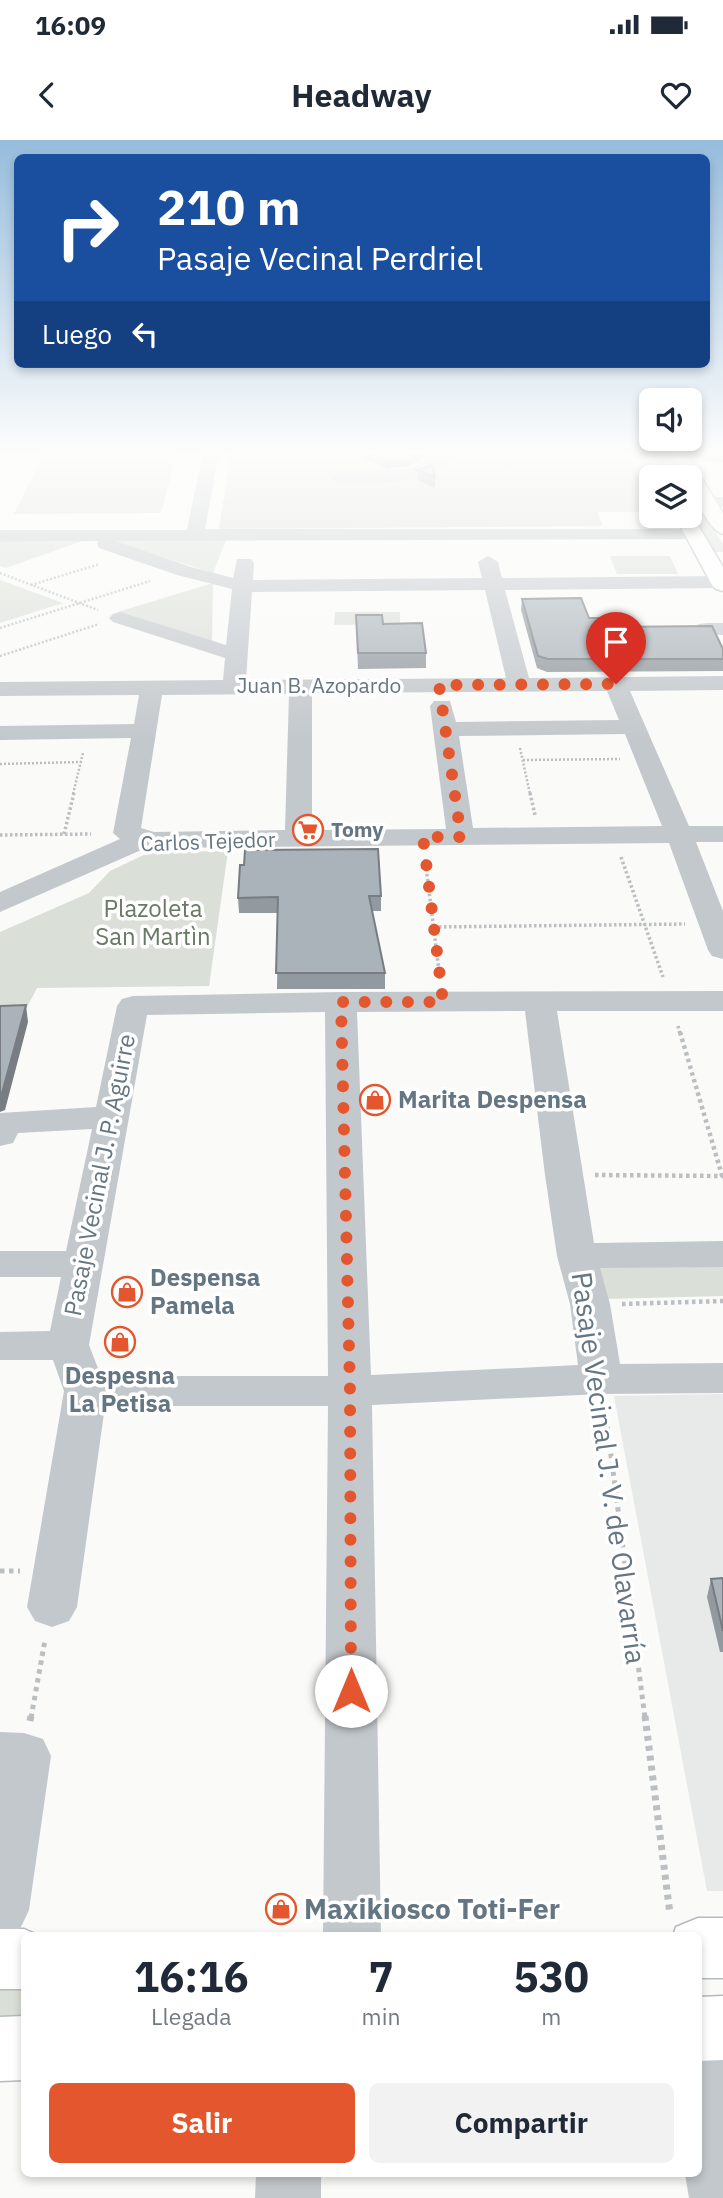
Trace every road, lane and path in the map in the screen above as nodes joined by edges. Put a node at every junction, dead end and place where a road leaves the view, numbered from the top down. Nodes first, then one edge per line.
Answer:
1 (119, 549) edge
2 (245, 549) edge
3 (485, 549) edge
4 (134, 554) junction
5 (715, 558) edge
6 (184, 571) junction
7 (0, 573) edge
8 (493, 584) junction
9 (722, 584) edge
10 (31, 585) junction
11 (242, 586) junction
12 (80, 603) junction
13 (120, 618) junction
14 (0, 628) edge
15 (237, 655) junction
16 (0, 656) edge
17 (723, 683) edge
18 (519, 684) junction
19 (616, 684) junction
20 (439, 685) junction
21 (234, 687) junction
22 (301, 687) junction
23 (152, 688) junction
24 (0, 689) edge
25 (633, 727) junction
26 (515, 728) junction
27 (446, 729) junction
28 (145, 731) junction
29 (88, 732) junction
30 (0, 733) edge
31 (646, 759) junction
32 (523, 760) junction
33 (81, 762) junction
34 (0, 764) edge
35 (64, 834) junction
36 (723, 834) edge
37 (0, 835) edge
38 (679, 835) junction
39 (540, 836) junction
40 (140, 837) junction
41 (423, 837) junction
42 (461, 837) junction
43 (298, 839) junction
44 (0, 903) edge
45 (713, 923) junction
46 (434, 927) junction
47 (723, 950) edge
48 (341, 1002) junction
49 (443, 1002) junction
50 (540, 1002) junction
51 (723, 1002) edge
52 (113, 1117) junction
53 (0, 1135) edge
54 (563, 1175) junction
55 (723, 1176) edge
56 (723, 1254) edge
57 (577, 1256) junction
58 (0, 1264) edge
59 (85, 1264) junction
60 (723, 1301) edge
61 (590, 1304) junction
62 (68, 1345) junction
63 (0, 1346) edge
64 (723, 1378) edge
65 (601, 1379) junction
66 (86, 1391) junction
67 (350, 1391) junction
68 (52, 1606) joint
69 (12, 1756) edge
70 (0, 1910) edge
71 (352, 1932) edge
72 (696, 1932) edge
73 (0, 1959) edge
74 (21, 1959) edge
75 (723, 2028) edge
76 (702, 2029) edge
77 (21, 2048) edge
78 (0, 2049) edge
79 (702, 2090) edge
80 (289, 2177) edge
81 (288, 2198) edge
82 (722, 2198) edge

1 - 4 street
2 - 11 street
3 - 8 street
4 - 6 street
4 - 10 path
5 - 9 main road
6 - 11 street
6 - 12 path
7 - 10 path
8 - 9 street
8 - 11 street
8 - 18 street
10 - 12 path
11 - 15 street
12 - 13 path
12 - 14 path
13 - 15 street
13 - 16 path
15 - 21 street
17 - 19 street, Juan B. Azopardo
18 - 19 street, Juan B. Azopardo
18 - 20 street, Juan B. Azopardo
19 - 25 street
20 - 22 street, Juan B. Azopardo
20 - 27 street
21 - 22 street, Juan B. Azopardo
21 - 23 street, Juan B. Azopardo
22 - 43 street
23 - 24 street, Juan B. Azopardo
23 - 28 street
25 - 26 street
25 - 31 street
26 - 27 street
26 - 32 path
27 - 42 street
28 - 29 street
28 - 40 street
29 - 30 street
29 - 33 path
31 - 32 path
31 - 38 street
32 - 39 path
33 - 34 path
33 - 35 path
35 - 37 path
35 - 40 path
36 - 38 street, Carlos Tejedor
38 - 39 street, Carlos Tejedor
38 - 45 street
39 - 42 street, Carlos Tejedor
40 - 43 street, Carlos Tejedor
40 - 44 street, Carlos Tejedor
41 - 42 street, Carlos Tejedor
41 - 43 street, Carlos Tejedor
41 - 46 path
45 - 46 path
45 - 47 street
46 - 49 path
48 - 49 street
48 - 52 street, Pasaje Vecinal J. P. Aguirre
48 - 67 street
49 - 50 street
50 - 51 street
50 - 54 street, Pasaje Vecinal J. V. de Olavarría
52 - 53 street
52 - 59 street, Pasaje Vecinal J. P. Aguirre
54 - 55 path
54 - 57 street, Pasaje Vecinal J. V. de Olavarría
56 - 57 street
57 - 61 street, Pasaje Vecinal J. V. de Olavarría
58 - 59 street
59 - 62 street, Pasaje Vecinal J. P. Aguirre
60 - 61 path
61 - 65 street, Pasaje Vecinal J. V. de Olavarría
62 - 63 street
62 - 66 street
64 - 65 street
65 - 67 street
65 - 72 path, Pasaje Vecinal J. V. de Olavarría
66 - 67 street
66 - 68 street
67 - 71 street
68 - 69 path
69 - 70 street
73 - 74 main road
75 - 76 main road
77 - 78 main road
79 - 82 street
80 - 81 street

